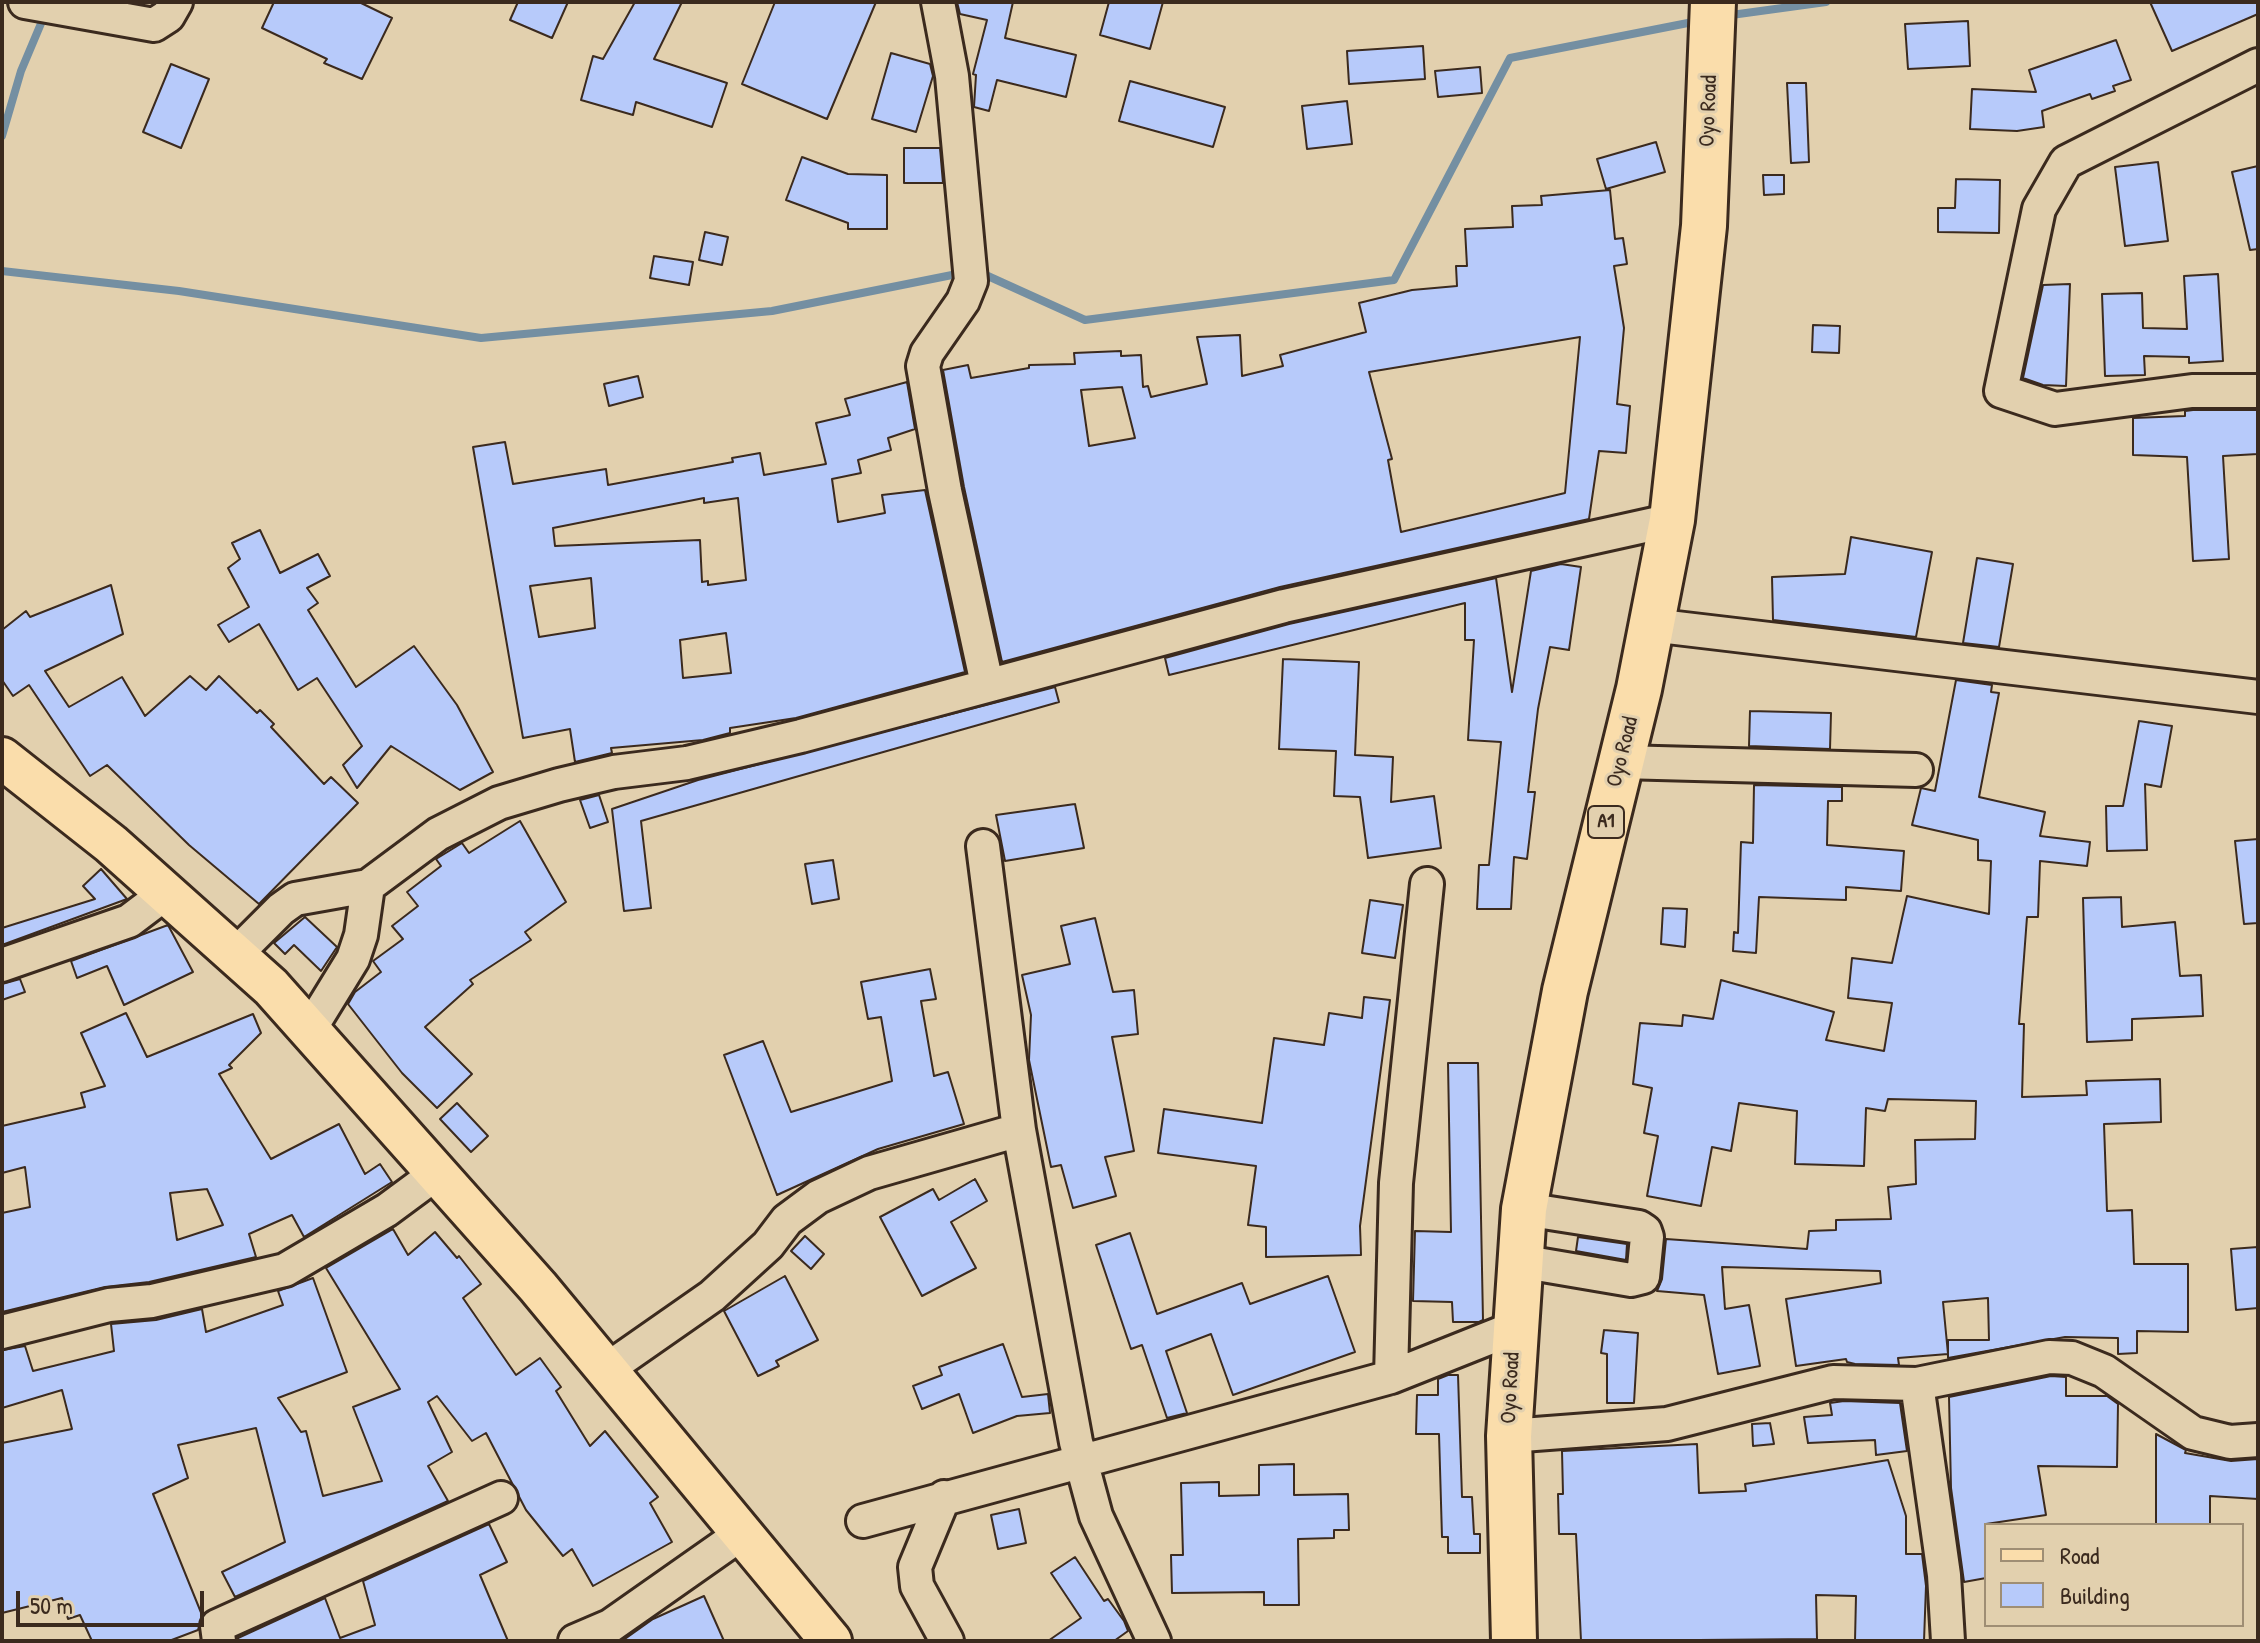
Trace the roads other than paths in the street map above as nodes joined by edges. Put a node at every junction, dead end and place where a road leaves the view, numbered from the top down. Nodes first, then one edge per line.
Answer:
1 (25, 2) edge
2 (176, 2) edge
3 (938, 2) edge
4 (1713, 2) edge
5 (2258, 65) edge
6 (2258, 391) edge
7 (1672, 520) junction
8 (1651, 625) junction
9 (987, 684) junction
10 (2258, 697) edge
11 (2, 758) edge
12 (1621, 762) junction
13 (1916, 770) dead end
14 (983, 846) dead end
15 (1427, 884) dead end
16 (368, 886) junction
17 (166, 893) junction
18 (235, 955) junction
19 (2, 965) edge
20 (310, 1029) junction
21 (1019, 1130) junction
22 (437, 1173) junction
23 (1524, 1209) junction
24 (1570, 1216) junction
25 (1519, 1261) junction
26 (1564, 1269) junction
27 (1514, 1328) junction
28 (2, 1332) edge
29 (606, 1370) junction
30 (1391, 1377) junction
31 (1917, 1384) junction
32 (1509, 1436) junction
33 (2258, 1440) edge
34 (1081, 1461) junction
35 (944, 1497) junction
36 (501, 1498) dead end
37 (863, 1521) dead end
38 (741, 1534) junction
39 (219, 1641) edge
40 (575, 1641) edge
41 (831, 1641) edge
42 (947, 1641) edge
43 (1154, 1641) edge
44 (1514, 1641) edge
45 (1948, 1641) edge

1 - 2 street
3 - 9 street
4 - 7 highway, Oyo Road / A1
5 - 6 street
7 - 8 highway, Oyo Road / A1
7 - 9 street
8 - 10 street
8 - 12 highway, Oyo Road / A1
9 - 16 street
11 - 17 main road
12 - 13 street
12 - 23 highway, Oyo Road / A1
14 - 21 street
15 - 30 street
16 - 18 street
16 - 20 street
17 - 18 main road
17 - 19 street
18 - 20 main road
20 - 22 main road
21 - 29 street
21 - 34 street
22 - 28 street
22 - 29 main road
23 - 24 street
23 - 25 highway, Oyo Road / A1
24 - 26 street
24 - 26 street
25 - 26 street
25 - 27 highway, Oyo Road / A1
27 - 30 street
27 - 32 highway, Oyo Road / A1
29 - 38 main road
30 - 34 street
31 - 32 street
31 - 33 street
31 - 45 street
32 - 44 highway, Oyo Road / A1
34 - 35 street
34 - 43 street
35 - 37 street
35 - 42 street
36 - 39 street
38 - 40 street
38 - 41 main road

